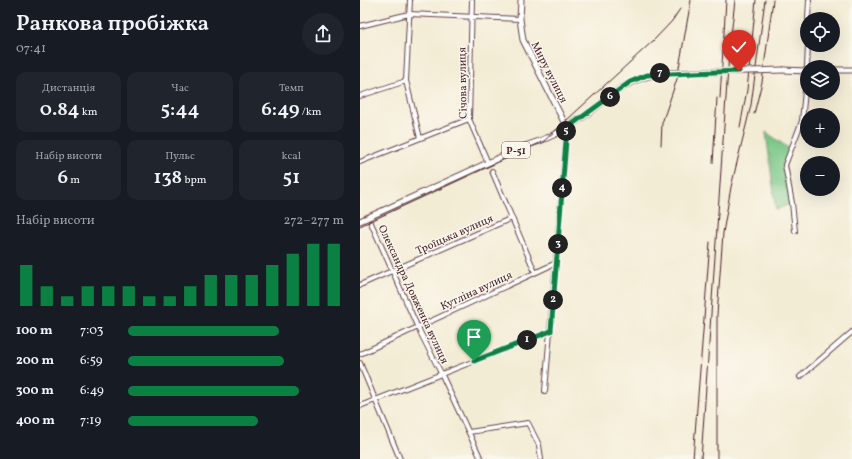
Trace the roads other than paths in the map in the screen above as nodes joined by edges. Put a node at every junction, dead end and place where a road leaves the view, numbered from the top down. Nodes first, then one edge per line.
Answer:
1 (410, 0) edge
2 (472, 0) edge
3 (521, 0) edge
4 (809, 0) edge
5 (808, 12) edge
6 (409, 14) junction
7 (471, 18) junction
8 (520, 19) junction
9 (360, 26) edge
10 (840, 70) edge
11 (852, 70) edge
12 (800, 71) edge
13 (406, 81) junction
14 (360, 96) edge
15 (804, 100) edge
16 (469, 119) junction
17 (567, 128) junction
18 (420, 138) junction
19 (360, 162) edge
20 (488, 163) junction
21 (492, 171) dead end
22 (512, 218) junction
23 (360, 221) edge
24 (371, 223) dead end
25 (795, 231) dead end
26 (556, 263) junction
27 (393, 272) junction
28 (535, 272) junction
29 (360, 285) edge
30 (418, 328) junction
31 (551, 331) junction
32 (852, 332) edge
33 (360, 354) edge
34 (360, 363) edge
35 (442, 375) junction
36 (800, 377) dead end
37 (545, 391) dead end
38 (375, 401) junction
39 (360, 406) edge
40 (469, 432) junction
41 (400, 459) edge
42 (481, 459) edge
43 (541, 459) edge

1 - 6 street
2 - 7 street, Січова вулиця
3 - 8 main road, Миру вулиця
4 - 5 street
6 - 7 street
6 - 9 street
6 - 13 street
7 - 8 street
7 - 16 street, Січова вулиця
8 - 17 main road, Миру вулиця
10 - 11 main road
12 - 17 main road, Р-51, bridge
13 - 14 street
13 - 18 street
15 - 25 street
16 - 18 street
16 - 20 street, Січова вулиця
17 - 20 main road, Р-51
17 - 26 street
18 - 19 street
20 - 23 main road, Р-51
21 - 22 street
22 - 27 street, Троїцька вулиця
22 - 28 street
24 - 27 street, Олександра Довженка вулиця
26 - 28 street, Кутліна вулиця
26 - 31 street
27 - 29 street, Троїцька вулиця
27 - 30 street, Олександра Довженка вулиця
28 - 30 street, Кутліна вулиця
30 - 33 street, Кутліна вулиця
30 - 35 street, Олександра Довженка вулиця
31 - 35 street
31 - 37 street
32 - 36 street
34 - 38 street
35 - 38 street
35 - 40 street, Олександра Довженка вулиця
38 - 39 street
38 - 41 street
40 - 42 street, Олександра Довженка вулиця
40 - 43 street

